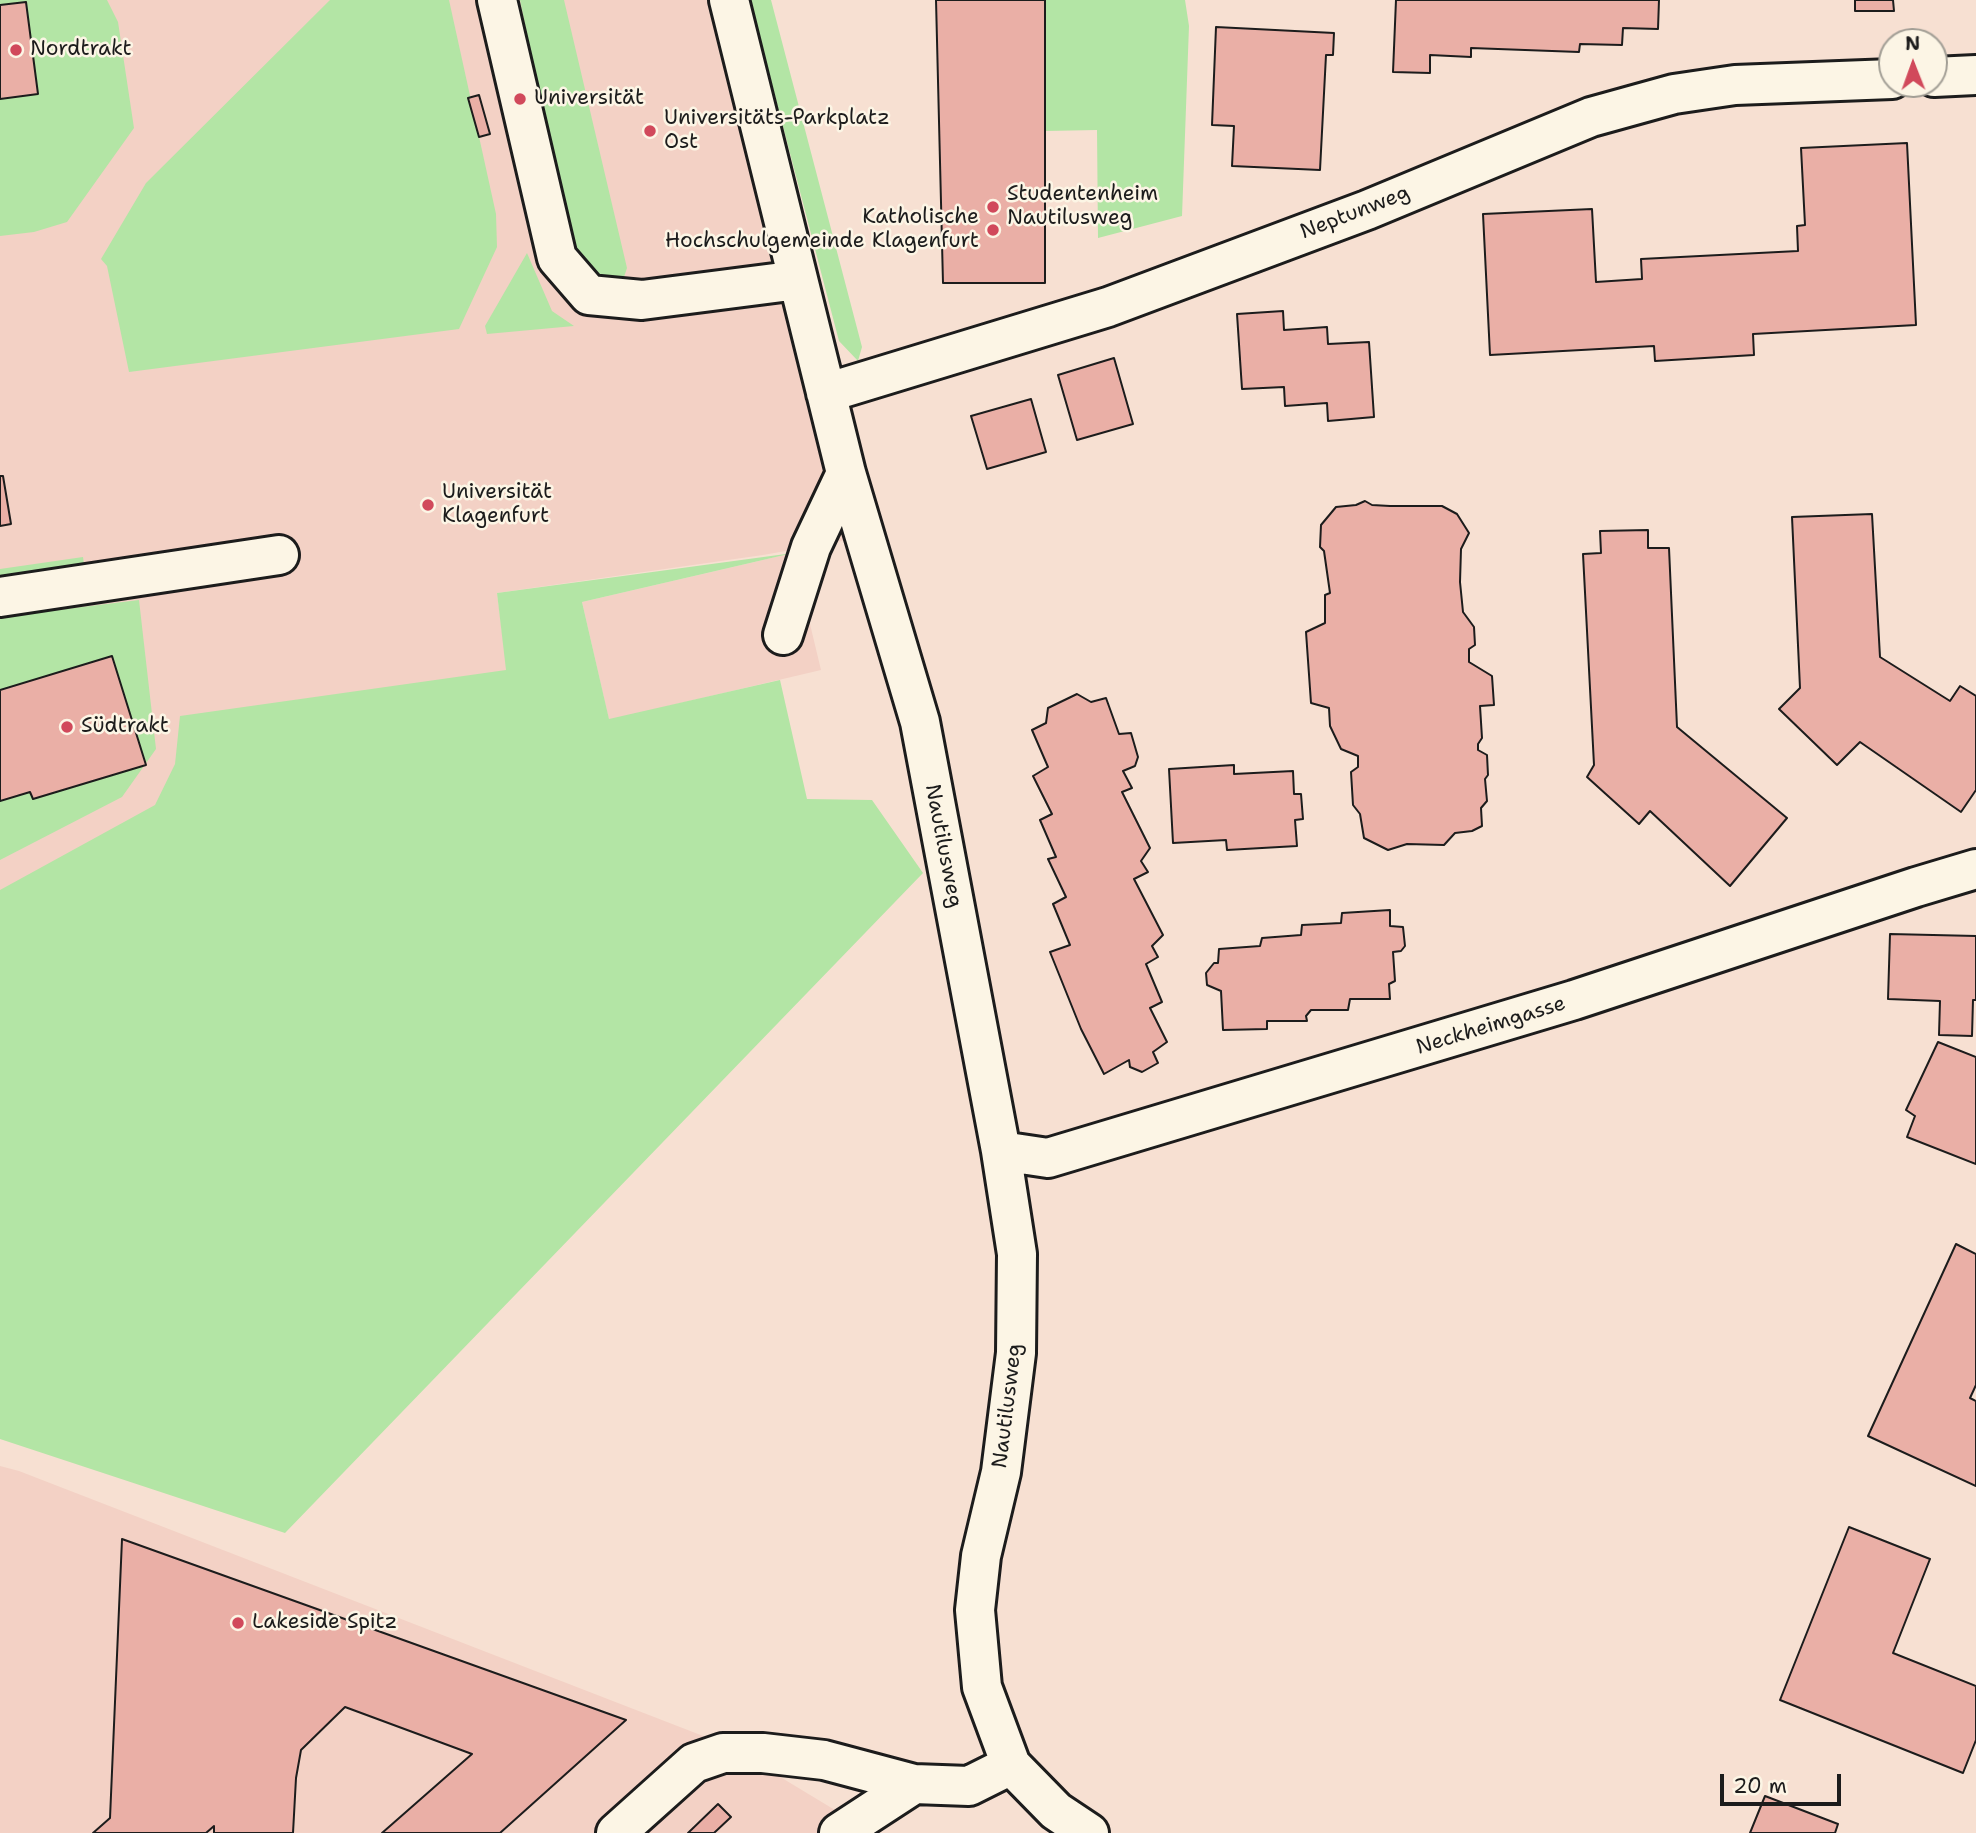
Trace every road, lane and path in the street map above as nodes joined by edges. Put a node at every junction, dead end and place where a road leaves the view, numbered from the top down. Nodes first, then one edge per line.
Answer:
1 (497, 0) edge
2 (729, 0) edge
3 (1976, 75) edge
4 (1948, 76) edge
5 (1878, 80) edge
6 (798, 280) junction
7 (826, 393) junction
8 (846, 473) junction
9 (279, 555) dead end
10 (0, 597) edge
11 (783, 635) dead end
12 (1976, 869) edge
13 (1001, 1151) junction
14 (1011, 1765) junction
15 (914, 1784) junction
16 (616, 1833) edge
17 (839, 1833) edge
18 (1089, 1833) edge

1 - 6 street
2 - 6 street, Nautilusweg
3 - 4 street
5 - 7 street, Neptunweg
6 - 7 street, Nautilusweg
7 - 8 street, Nautilusweg
8 - 11 street
8 - 13 street, Nautilusweg
9 - 10 street
12 - 13 street, Neckheimgasse
13 - 14 street, Nautilusweg
14 - 15 street
14 - 18 street
15 - 16 street
15 - 17 street

